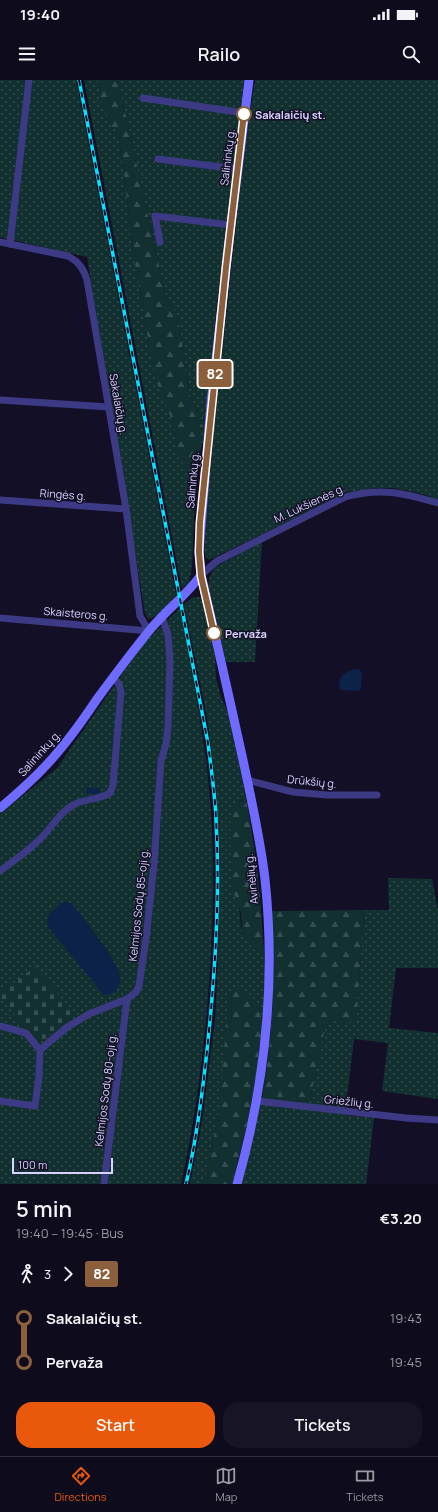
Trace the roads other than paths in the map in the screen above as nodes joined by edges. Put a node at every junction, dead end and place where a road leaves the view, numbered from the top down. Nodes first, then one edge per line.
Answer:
1 (29, 80) edge
2 (249, 80) edge
3 (142, 98) dead end
4 (244, 113) junction
5 (158, 159) dead end
6 (237, 169) junction
7 (231, 225) junction
8 (0, 242) edge
9 (160, 242) dead end
10 (10, 244) junction
11 (0, 400) edge
12 (109, 407) junction
13 (0, 500) edge
14 (438, 503) edge
15 (126, 509) junction
16 (201, 576) junction
17 (162, 617) junction
18 (0, 618) edge
19 (149, 631) junction
20 (112, 678) junction
21 (247, 780) junction
22 (377, 795) dead end
23 (0, 808) edge
24 (0, 871) edge
25 (127, 999) junction
26 (0, 1026) edge
27 (40, 1050) junction
28 (0, 1101) edge
29 (257, 1101) junction
30 (438, 1120) edge
31 (104, 1184) edge
32 (237, 1184) edge

1 - 10 street
2 - 4 main road, Salininkų g.
3 - 4 street
4 - 6 main road, Salininkų g.
5 - 6 street
6 - 7 main road, Salininkų g.
7 - 9 street
7 - 16 main road, Salininkų g.
8 - 10 street, Sakalaičių g.
10 - 12 street, Sakalaičių g.
11 - 12 street
12 - 15 street, Sakalaičių g.
13 - 15 street, Ringės g.
14 - 16 street, M. Lukšienės g.
15 - 19 street, Sakalaičių g.
16 - 17 main road, Salininkų g.
16 - 21 main road, Avinėlių g.
17 - 19 main road, Salininkų g.
17 - 25 street, Kelmijos Sodų 85-oji g.
18 - 19 street, Skaisteros g.
19 - 20 main road, Salininkų g.
20 - 23 main road, Salininkų g.
20 - 24 street
21 - 22 street, Drūkšių g.
21 - 29 main road, Avinėlių g.
25 - 27 street, Kelmijos Sodų 85-oji g.
25 - 31 street, Kelmijos Sodų 80-oji g.
26 - 27 street
27 - 28 street
29 - 30 street, Griežlių g.
29 - 32 main road, Avinėlių g.

